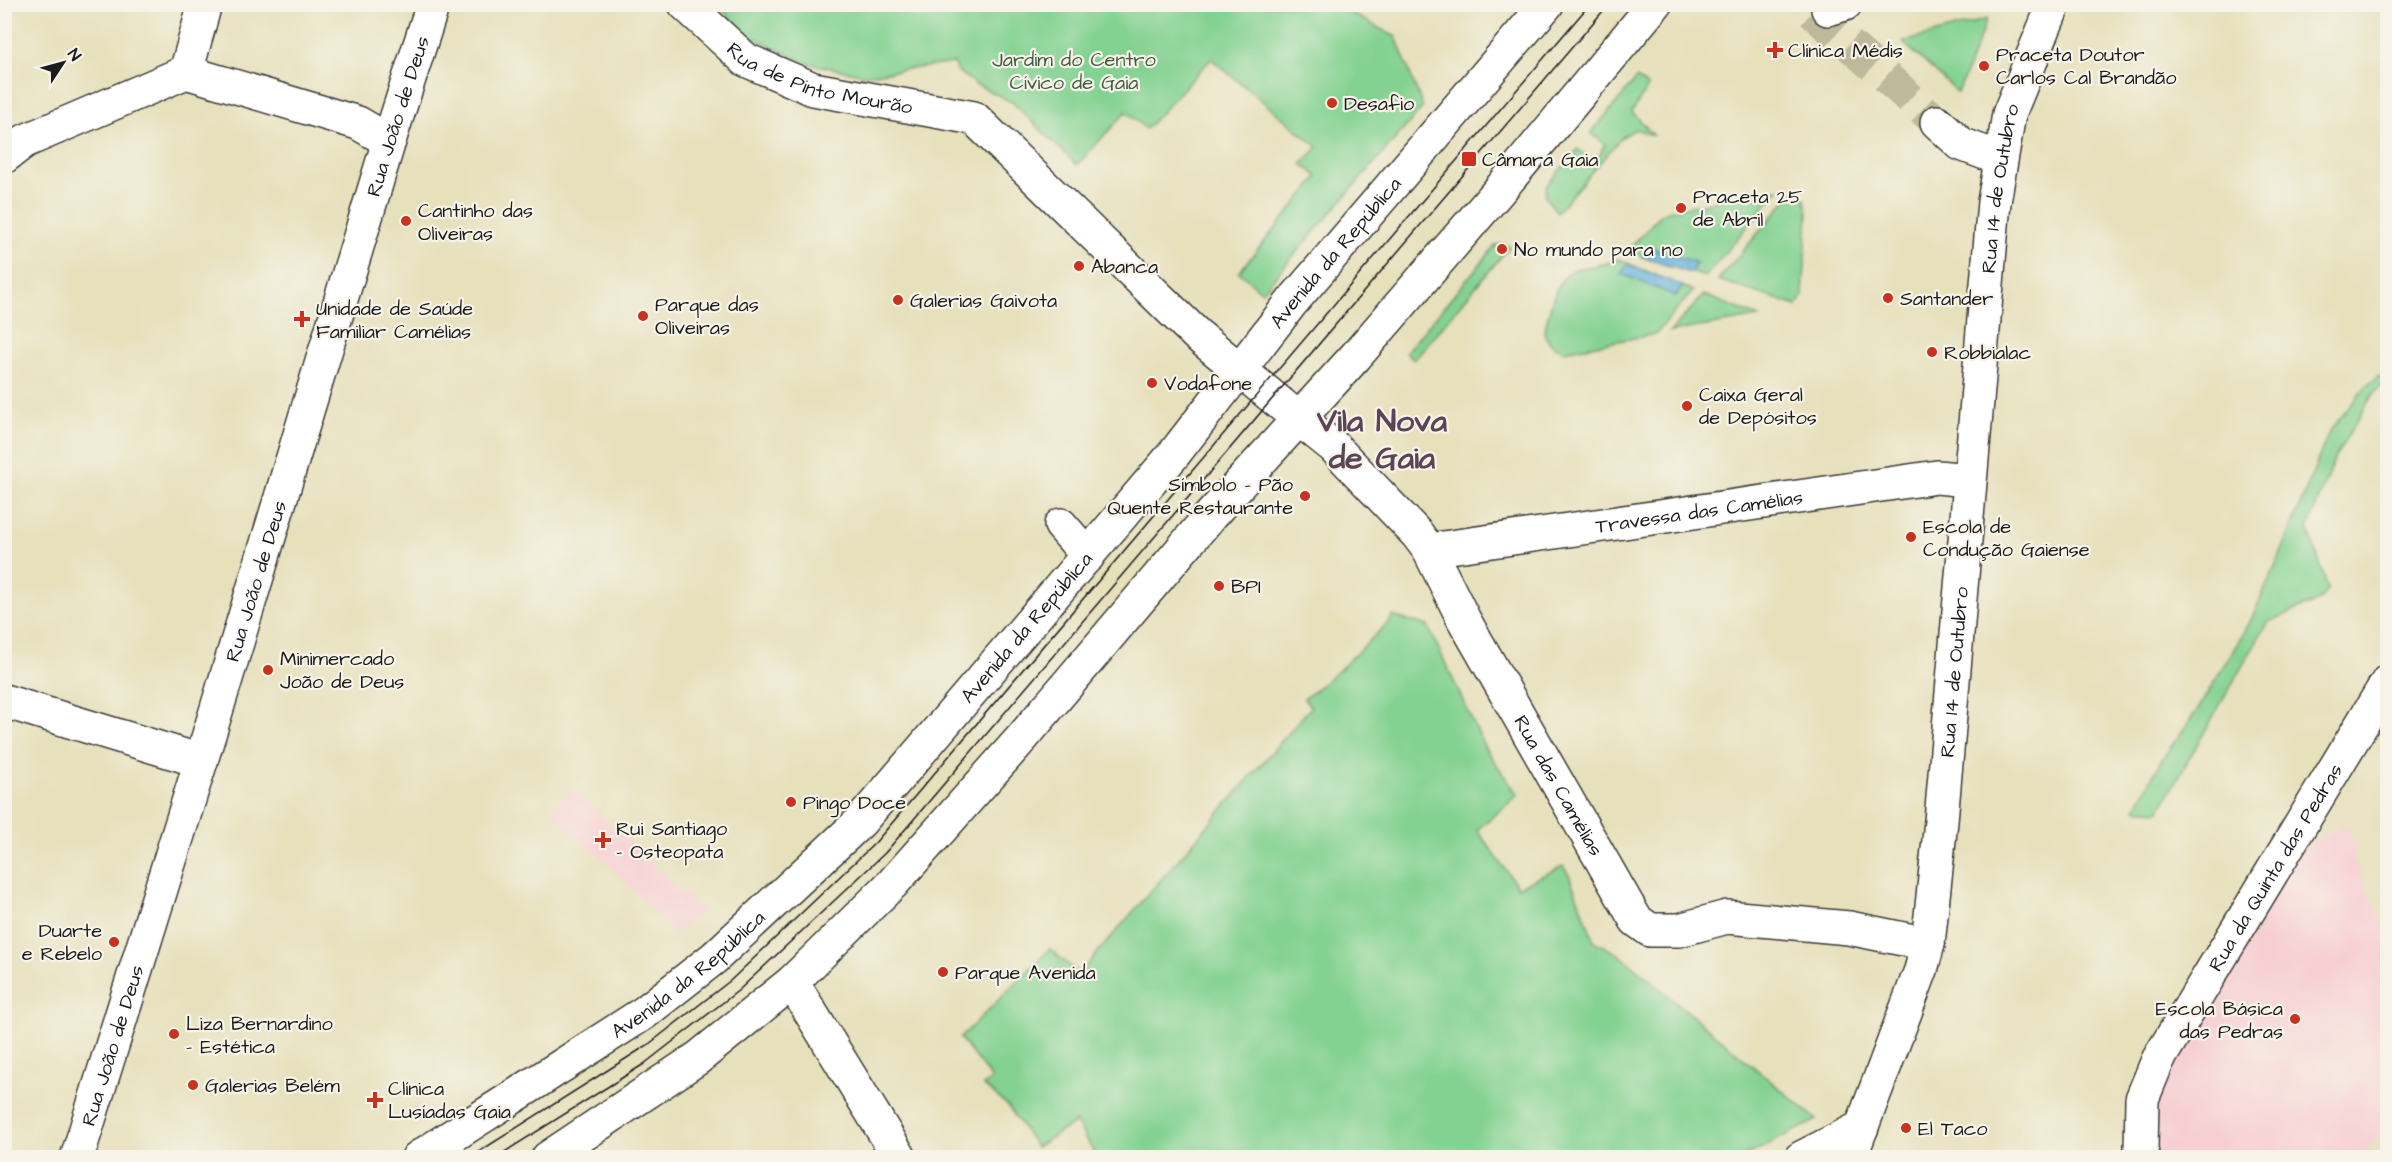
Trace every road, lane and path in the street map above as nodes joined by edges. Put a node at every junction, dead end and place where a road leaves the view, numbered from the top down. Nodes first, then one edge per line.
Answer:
1 (206, 4) edge
2 (433, 4) edge
3 (685, 4) edge
4 (1547, 4) edge
5 (1655, 4) edge
6 (2054, 4) edge
7 (186, 72) junction
8 (974, 117) joint
9 (1937, 122) tunnel mouth
10 (389, 141) junction
11 (4, 157) edge
12 (2001, 159) junction
13 (1240, 370) junction
14 (1299, 419) junction
15 (1969, 480) junction
16 (1061, 525) dead end
17 (1429, 550) junction
18 (1088, 555) junction
19 (2388, 681) edge
20 (4, 701) edge
21 (201, 760) junction
22 (1928, 944) junction
23 (792, 982) junction
24 (1862, 1127) junction
25 (77, 1158) edge
26 (418, 1158) edge
27 (548, 1158) edge
28 (900, 1158) edge
29 (1801, 1158) edge
30 (1850, 1158) edge
31 (2143, 1158) edge

1 - 7 street
2 - 10 street, Rua João de Deus
3 - 8 street, Rua de Pinto Mourão
4 - 13 street, Avenida da República
5 - 14 street
6 - 12 street, Rua 14 de Outubro
7 - 10 street
7 - 11 street
8 - 13 street, Rua das Camélias
9 - 12 street
10 - 21 street, Rua João de Deus
12 - 15 street, Rua 14 de Outubro
13 - 14 street, Rua das Camélias
13 - 18 street, Avenida da República
14 - 17 street, Rua das Camélias
14 - 23 street
15 - 17 street, Travessa das Camélias
15 - 22 street, Rua 14 de Outubro
16 - 18 street
17 - 22 street, Rua das Camélias
18 - 26 street, Avenida da República
19 - 31 street, Rua da Quinta das Pedras
20 - 21 street
21 - 25 street, Rua João de Deus
22 - 24 street, Rua 14 de Outubro
23 - 27 street
23 - 28 street
24 - 29 street
24 - 30 street, Rua 14 de Outubro

